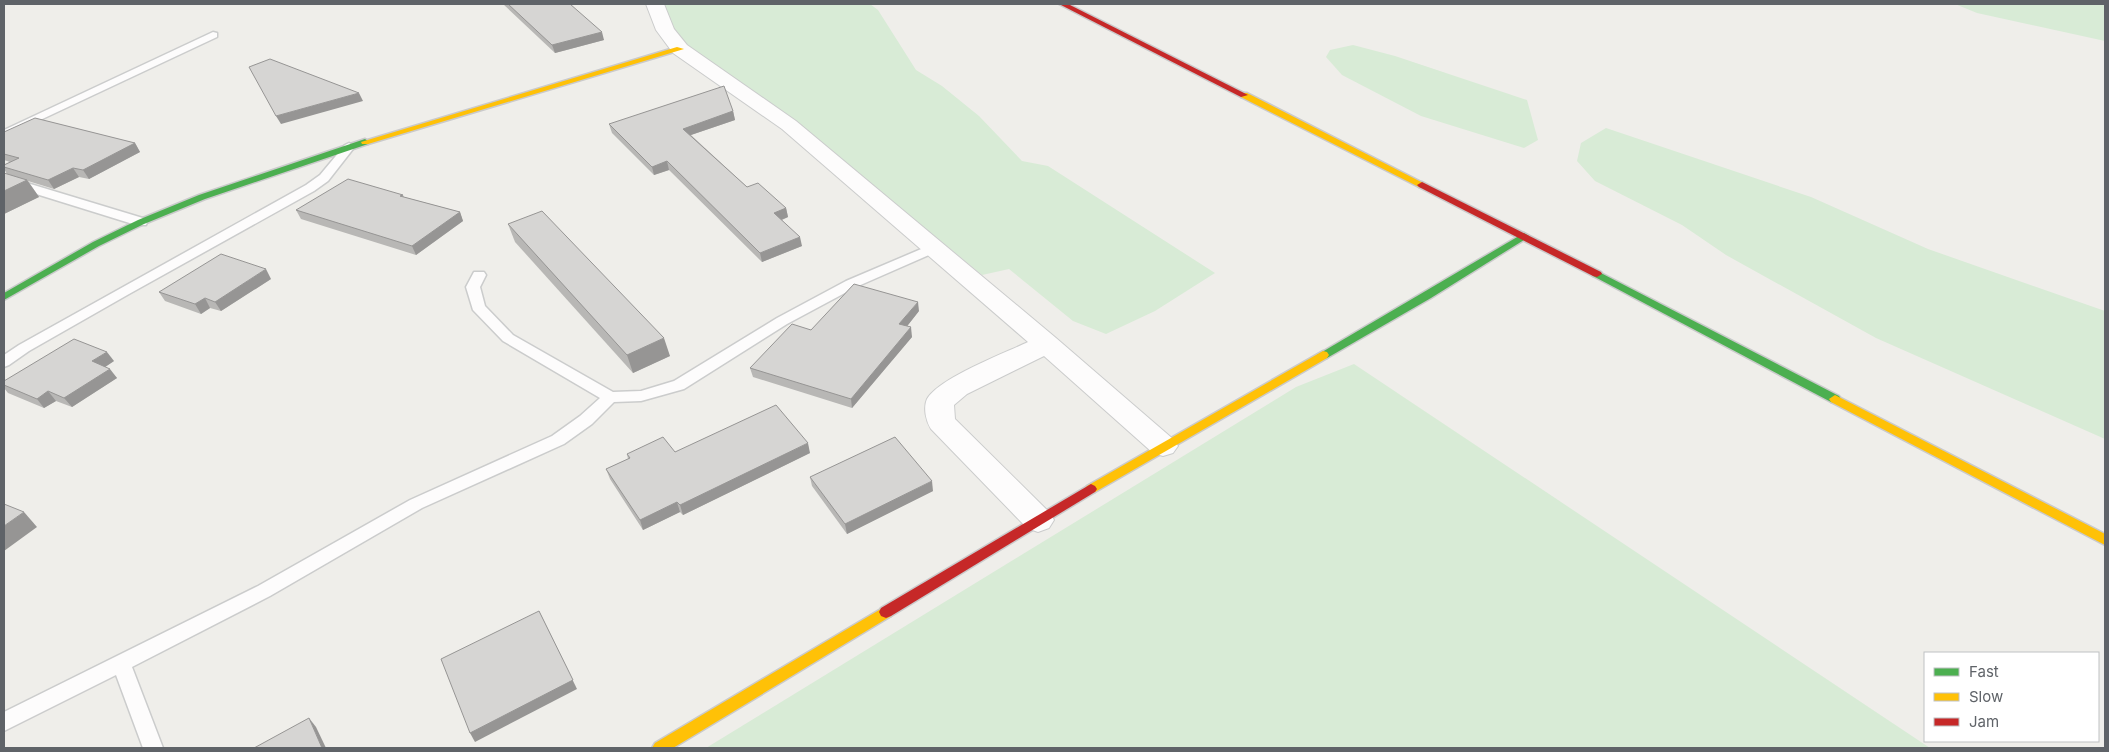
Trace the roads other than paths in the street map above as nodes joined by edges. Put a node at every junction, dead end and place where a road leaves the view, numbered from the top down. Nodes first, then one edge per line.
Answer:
1 (655, 4) edge
2 (1063, 4) edge
3 (213, 35) dead end
4 (680, 50) junction
5 (4, 134) edge
6 (349, 147) junction
7 (4, 180) edge
8 (141, 222) junction
9 (1524, 236) junction
10 (933, 248) junction
11 (479, 275) dead end
12 (4, 297) edge
13 (1047, 344) junction
14 (4, 362) edge
15 (610, 397) junction
16 (1163, 446) junction
17 (1038, 520) junction
18 (2105, 540) edge
19 (121, 663) junction
20 (4, 722) edge
21 (153, 748) edge
22 (660, 748) edge

1 - 4 street
2 - 9 street
3 - 5 lane
4 - 6 street
4 - 10 street
6 - 8 street
6 - 14 lane
7 - 8 lane
8 - 12 street
9 - 16 street
9 - 18 street
10 - 13 street
10 - 15 lane
11 - 15 lane
13 - 16 street
13 - 17 street
15 - 19 lane
16 - 17 street
17 - 22 street
19 - 20 lane
19 - 21 lane

